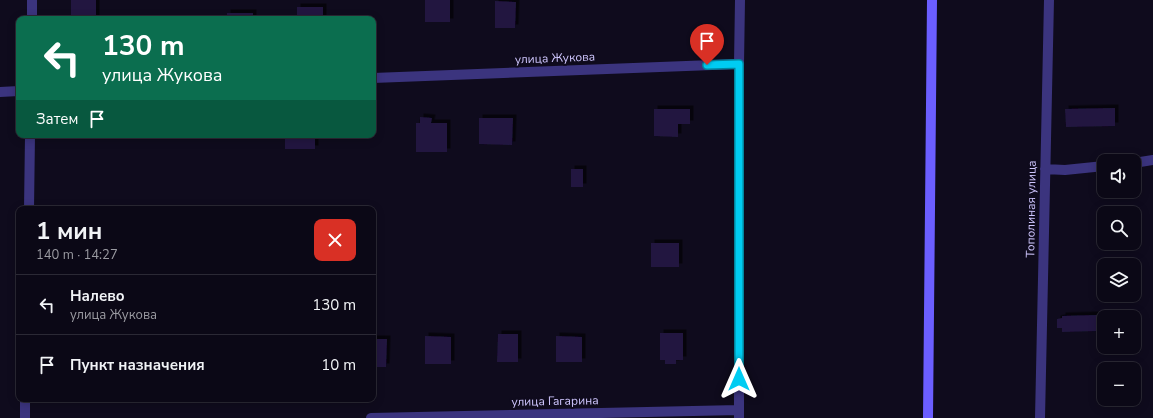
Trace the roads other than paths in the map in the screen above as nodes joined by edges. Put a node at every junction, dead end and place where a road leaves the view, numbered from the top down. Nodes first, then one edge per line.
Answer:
1 (32, 0) edge
2 (740, 0) edge
3 (932, 0) edge
4 (1049, 0) edge
5 (32, 16) edge
6 (739, 64) junction
7 (376, 78) edge
8 (16, 91) edge
9 (0, 92) edge
10 (30, 138) edge
11 (1153, 160) edge
12 (1141, 162) edge
13 (1097, 167) edge
14 (1045, 169) junction
15 (29, 206) edge
16 (26, 402) edge
17 (739, 414) edge
18 (25, 418) edge
19 (371, 418) edge
20 (928, 418) edge
21 (1040, 418) edge

1 - 5 street
2 - 6 street
3 - 20 main road
4 - 14 street, Тополиная улица
6 - 7 street, улица Жукова
6 - 17 street
8 - 9 street
10 - 15 street
11 - 12 street
13 - 14 street
14 - 21 street, Тополиная улица
16 - 18 street
17 - 19 street, улица Гагарина

